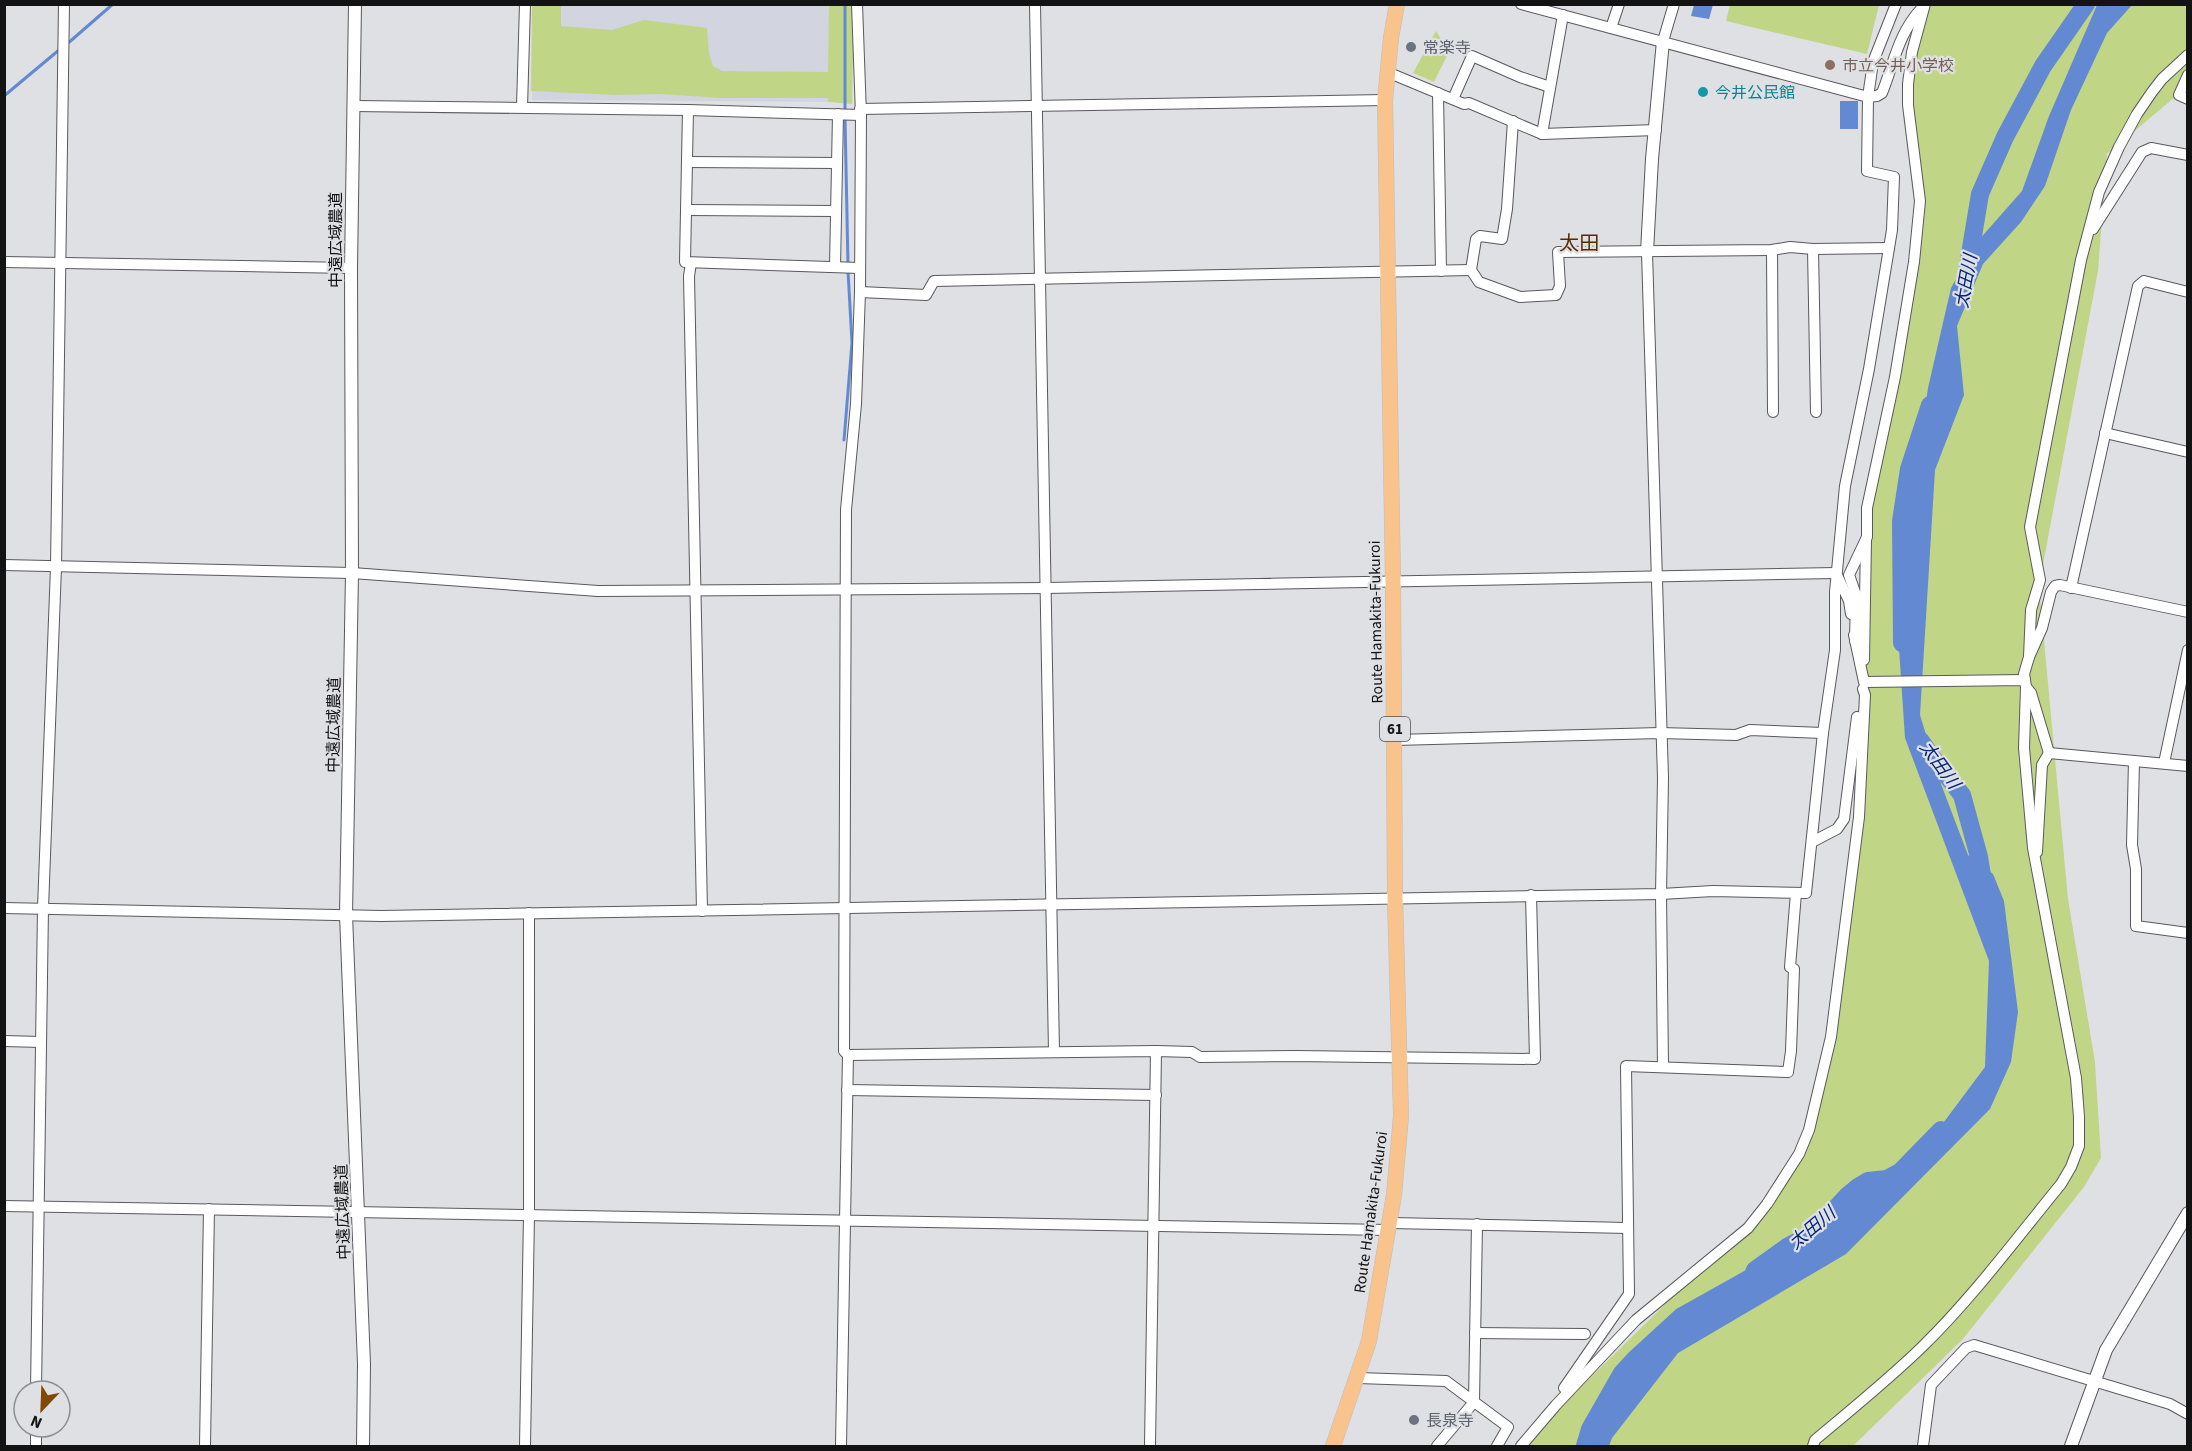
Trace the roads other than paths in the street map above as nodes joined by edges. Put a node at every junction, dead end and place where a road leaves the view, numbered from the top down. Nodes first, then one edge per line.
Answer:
1 (64, 4) edge
2 (355, 4) edge
3 (525, 4) edge
4 (857, 4) edge
5 (1035, 4) edge
6 (1397, 4) edge
7 (1521, 4) edge
8 (1568, 4) edge
9 (1619, 4) edge
10 (1674, 4) edge
11 (1896, 4) edge
12 (1925, 5) edge
13 (1564, 16) junction
14 (1611, 28) junction
15 (1662, 41) junction
16 (2187, 56) edge
17 (1387, 72) junction
18 (2187, 75) edge
19 (1550, 87) junction
20 (1438, 93) junction
21 (1868, 97) junction
22 (1453, 99) junction
23 (2187, 99) edge
24 (1385, 100) junction
25 (1037, 105) junction
26 (353, 106) junction
27 (522, 107) junction
28 (688, 110) junction
29 (860, 112) junction
30 (838, 114) junction
31 (1513, 122) junction
32 (1656, 130) junction
33 (1542, 134) junction
34 (2187, 155) edge
35 (687, 162) junction
36 (837, 163) junction
37 (686, 210) junction
38 (836, 211) junction
39 (2089, 233) junction
40 (1889, 248) junction
41 (1813, 249) junction
42 (1772, 250) junction
43 (1647, 252) junction
44 (4, 262) edge
45 (60, 263) junction
46 (691, 263) junction
47 (835, 267) junction
48 (351, 268) junction
49 (860, 268) junction
50 (1470, 270) junction
51 (1388, 271) junction
52 (1441, 271) junction
53 (1039, 279) junction
54 (860, 292) junction
55 (2187, 292) edge
56 (1773, 412) dead end
57 (1816, 412) dead end
58 (2105, 433) junction
59 (2187, 452) edge
60 (1867, 537) junction
61 (4, 565) edge
62 (56, 567) junction
63 (352, 573) junction
64 (1836, 573) junction
65 (1656, 576) junction
66 (1393, 581) junction
67 (1046, 588) junction
68 (2071, 588) junction
69 (845, 589) junction
70 (696, 591) junction
71 (2187, 612) edge
72 (1856, 641) junction
73 (2187, 650) edge
74 (2029, 657) junction
75 (1865, 682) junction
76 (2023, 683) junction
77 (1660, 733) junction
78 (1823, 733) junction
79 (1395, 740) junction
80 (2049, 753) junction
81 (2134, 761) junction
82 (2164, 763) junction
83 (2187, 766) edge
84 (1812, 842) junction
85 (2036, 861) junction
86 (1796, 893) junction
87 (1661, 894) junction
88 (1531, 895) junction
89 (1395, 898) junction
90 (1051, 904) junction
91 (4, 908) edge
92 (43, 908) junction
93 (846, 908) junction
94 (702, 910) junction
95 (529, 913) junction
96 (346, 915) junction
97 (2187, 933) edge
98 (4, 1041) edge
99 (41, 1041) junction
100 (1156, 1051) junction
101 (1054, 1053) junction
102 (848, 1054) junction
103 (1399, 1059) junction
104 (1663, 1067) junction
105 (847, 1090) junction
106 (1156, 1095) junction
107 (4, 1206) edge
108 (39, 1207) junction
109 (209, 1209) junction
110 (358, 1211) junction
111 (2187, 1214) edge
112 (529, 1215) junction
113 (844, 1221) junction
114 (1477, 1224) junction
115 (1154, 1226) junction
116 (1389, 1226) junction
117 (1628, 1228) junction
118 (1475, 1333) junction
119 (1585, 1334) dead end
120 (1358, 1378) junction
121 (36, 1379) edge
122 (2092, 1382) junction
123 (1474, 1402) junction
124 (1556, 1405) junction
125 (2187, 1414) edge
126 (206, 1446) edge
127 (363, 1446) edge
128 (525, 1446) edge
129 (841, 1446) edge
130 (1150, 1446) edge
131 (1333, 1446) edge
132 (1437, 1446) edge
133 (1497, 1446) edge
134 (1521, 1446) edge
135 (1813, 1446) edge
136 (1923, 1446) edge
137 (2071, 1446) edge

1 - 45 street
2 - 26 street, 中遠広域農道
3 - 27 street
4 - 29 street
5 - 25 street
6 - 17 main road, Route Hamakita-Fukuroi / 61
7 - 13 street
8 - 13 street
9 - 14 street
10 - 15 street
11 - 21 street
12 - 21 street
12 - 60 street
13 - 14 street
13 - 19 street
14 - 15 street
15 - 21 street
15 - 32 street
16 - 39 street
17 - 20 street
17 - 24 main road, Route Hamakita-Fukuroi / 61
18 - 23 street
19 - 22 street
19 - 33 street
20 - 22 street
20 - 52 street
21 - 40 street
22 - 31 street
24 - 25 street
24 - 51 main road, Route Hamakita-Fukuroi / 61
25 - 29 street
25 - 53 street
26 - 27 street
26 - 48 street, 中遠広域農道
27 - 28 street
28 - 30 street
28 - 35 street
29 - 30 street
29 - 49 street
30 - 36 street
31 - 33 street
31 - 50 street
32 - 33 street
32 - 43 street
34 - 39 street
35 - 36 street
35 - 37 street
36 - 38 street
37 - 38 street
37 - 46 street
38 - 47 street
39 - 74 street
40 - 41 street
40 - 64 street
41 - 42 street
41 - 57 street
42 - 43 street
42 - 56 street
43 - 50 street
43 - 65 street
44 - 45 street
45 - 48 street
45 - 62 street
46 - 47 street
46 - 70 street
47 - 49 street
48 - 63 street, 中遠広域農道
49 - 54 street
50 - 52 street
51 - 52 street
51 - 53 street
51 - 66 main road, Route Hamakita-Fukuroi / 61
53 - 54 street
53 - 67 street
54 - 69 street
55 - 58 street
58 - 59 street
58 - 68 street
60 - 72 street
60 - 75 street
61 - 62 street
62 - 63 street
62 - 92 street
63 - 70 street
63 - 96 street, 中遠広域農道
64 - 65 street
64 - 72 street
64 - 78 street
65 - 66 street
65 - 77 street
66 - 67 street
66 - 79 main road, Route Hamakita-Fukuroi / 61
67 - 69 street
67 - 90 street
68 - 71 street
68 - 74 street
69 - 70 street
69 - 93 street
70 - 94 street
72 - 75 street
73 - 82 street
74 - 76 street
75 - 76 street
75 - 84 street
75 - 124 street
76 - 80 street
76 - 85 street
77 - 78 street
77 - 79 street
77 - 87 street
78 - 84 street
79 - 89 main road, Route Hamakita-Fukuroi / 61
80 - 81 street
80 - 85 street
81 - 82 street
81 - 97 street
82 - 83 street
84 - 86 street
85 - 135 street
86 - 87 street
86 - 104 street
87 - 88 street
87 - 104 street
88 - 89 street
88 - 103 street
89 - 90 street
89 - 103 main road, Route Hamakita-Fukuroi / 61
90 - 93 street
90 - 101 street
91 - 92 street
92 - 96 street
92 - 99 street
93 - 94 street
93 - 102 street
94 - 95 street
95 - 96 street
95 - 112 street
96 - 110 street, 中遠広域農道
98 - 99 street
99 - 108 street
100 - 101 street
100 - 103 street
100 - 106 street
101 - 102 street
102 - 105 street
103 - 116 main road, Route Hamakita-Fukuroi / 61
104 - 117 street
105 - 106 street
105 - 113 street
106 - 115 street
107 - 108 street
108 - 109 street
108 - 121 street
109 - 110 street
109 - 126 street
110 - 112 street
110 - 127 street, 中遠広域農道
111 - 122 street
112 - 113 street
112 - 128 street
113 - 115 street
113 - 129 street
114 - 116 street
114 - 117 street
114 - 118 street
115 - 116 street
115 - 130 street
116 - 120 main road, Route Hamakita-Fukuroi / 61
117 - 124 street
118 - 119 street
118 - 123 street
120 - 123 street
120 - 131 main road, Route Hamakita-Fukuroi / 61
122 - 125 street
122 - 136 street
122 - 137 street
123 - 132 street
123 - 133 street
124 - 134 street

